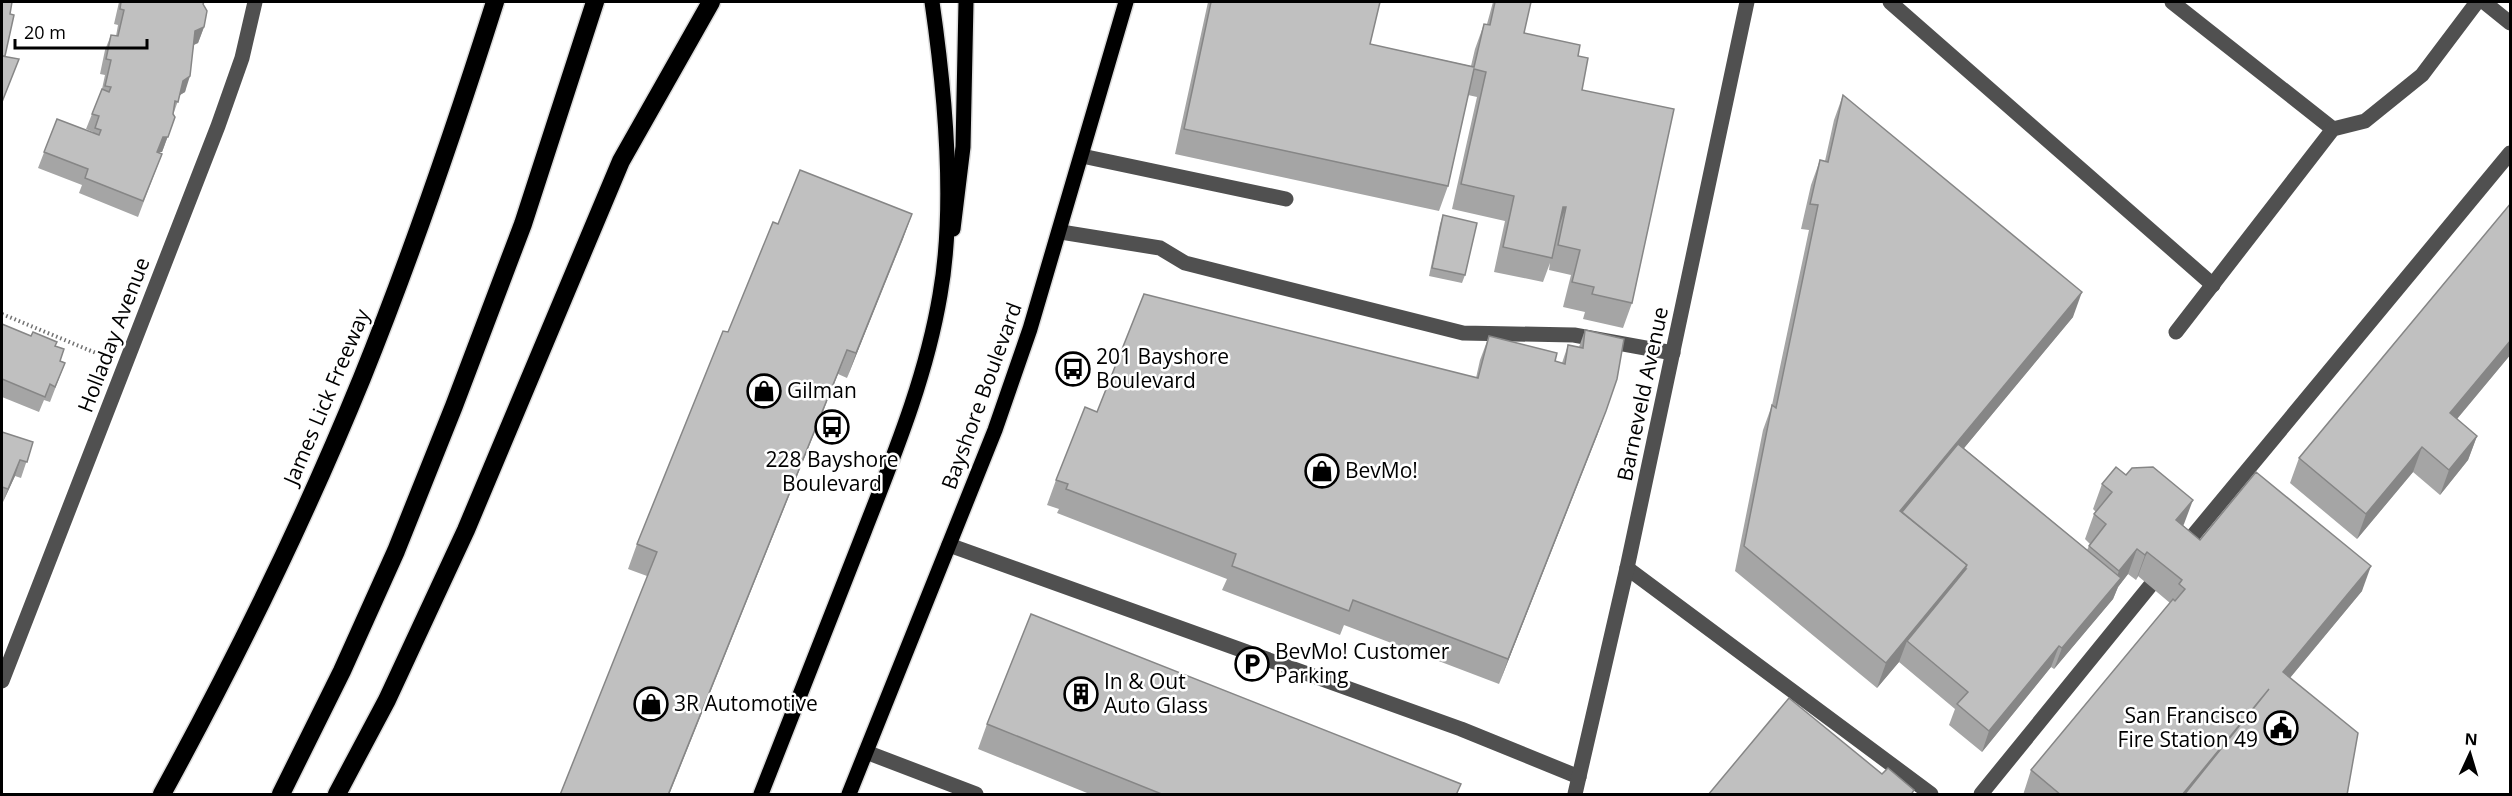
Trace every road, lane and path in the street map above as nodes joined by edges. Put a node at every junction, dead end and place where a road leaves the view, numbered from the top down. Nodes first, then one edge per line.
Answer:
1 (255, 2) edge
2 (495, 2) edge
3 (595, 2) edge
4 (711, 2) edge
5 (932, 2) edge
6 (966, 2) edge
7 (1126, 2) edge
8 (1747, 2) edge
9 (1890, 2) edge
10 (2172, 2) edge
11 (2477, 2) edge
12 (2484, 2) edge
13 (2511, 23) edge
14 (2332, 129) junction
15 (2511, 153) edge
16 (1082, 156) junction
17 (1286, 199) dead end
18 (1060, 232) junction
19 (2213, 285) junction
20 (940, 293) junction
21 (2, 314) edge
22 (2176, 332) dead end
23 (1673, 353) junction
24 (125, 364) junction
25 (949, 545) junction
26 (2178, 554) edge
27 (1627, 568) junction
28 (2150, 586) edge
29 (2, 681) edge
30 (866, 753) junction
31 (1579, 777) junction
32 (162, 795) edge
33 (280, 795) edge
34 (337, 795) edge
35 (761, 795) edge
36 (849, 795) edge
37 (976, 795) edge
38 (1575, 795) edge
39 (1931, 795) edge
40 (1981, 795) edge

1 - 24 street, Holladay Avenue
2 - 32 highway, James Lick Freeway
3 - 33 highway
4 - 34 highway
5 - 20 main road
6 - 20 main road
7 - 16 main road, Bayshore Boulevard
8 - 23 street, Barneveld Avenue
9 - 19 street
10 - 14 street
11 - 14 street
12 - 13 street
14 - 19 street
15 - 26 street
16 - 17 street
16 - 18 main road, Bayshore Boulevard
18 - 23 street
18 - 25 main road, Bayshore Boulevard
19 - 22 street
20 - 35 main road
21 - 24 path
23 - 27 street, Barneveld Avenue
24 - 29 street, Holladay Avenue
25 - 30 main road, Bayshore Boulevard
25 - 31 street
27 - 31 street, Barneveld Avenue
27 - 39 street
28 - 40 street
30 - 36 main road, Bayshore Boulevard
30 - 37 street
31 - 38 street, Barneveld Avenue

